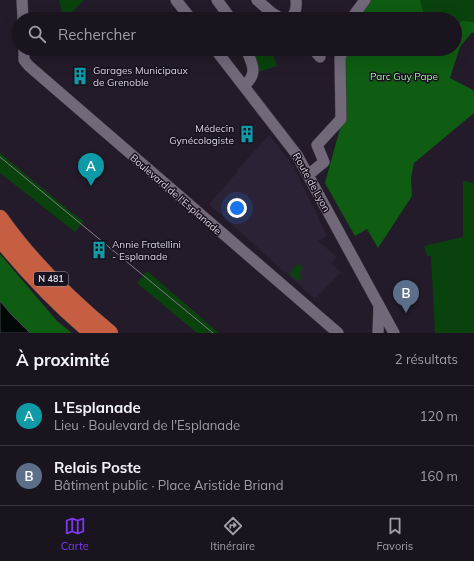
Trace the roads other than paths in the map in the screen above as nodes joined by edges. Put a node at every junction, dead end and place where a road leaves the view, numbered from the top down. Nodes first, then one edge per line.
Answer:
1 (22, 0) edge
2 (176, 0) edge
3 (217, 0) edge
4 (258, 0) edge
5 (296, 0) edge
6 (365, 0) edge
7 (23, 12) edge
8 (185, 12) edge
9 (226, 12) edge
10 (271, 12) edge
11 (295, 12) edge
12 (356, 12) edge
13 (24, 56) edge
14 (220, 56) edge
15 (249, 56) edge
16 (341, 56) edge
17 (244, 86) junction
18 (308, 175) junction
19 (0, 218) edge
20 (0, 239) edge
21 (379, 305) junction
22 (335, 330) edge
23 (92, 333) edge
24 (110, 333) edge
25 (378, 333) edge
26 (394, 333) edge

1 - 7 street
2 - 8 street
3 - 9 street
4 - 10 street
5 - 11 street
6 - 12 street
13 - 22 street, Boulevard de l'Esplanade
14 - 17 street, Route de Lyon
15 - 17 street
16 - 18 street
17 - 18 street, Route de Lyon
18 - 21 street, Route de Lyon
19 - 24 highway, N 481
20 - 23 highway, N 481
21 - 25 street
21 - 26 street, Route de Lyon

